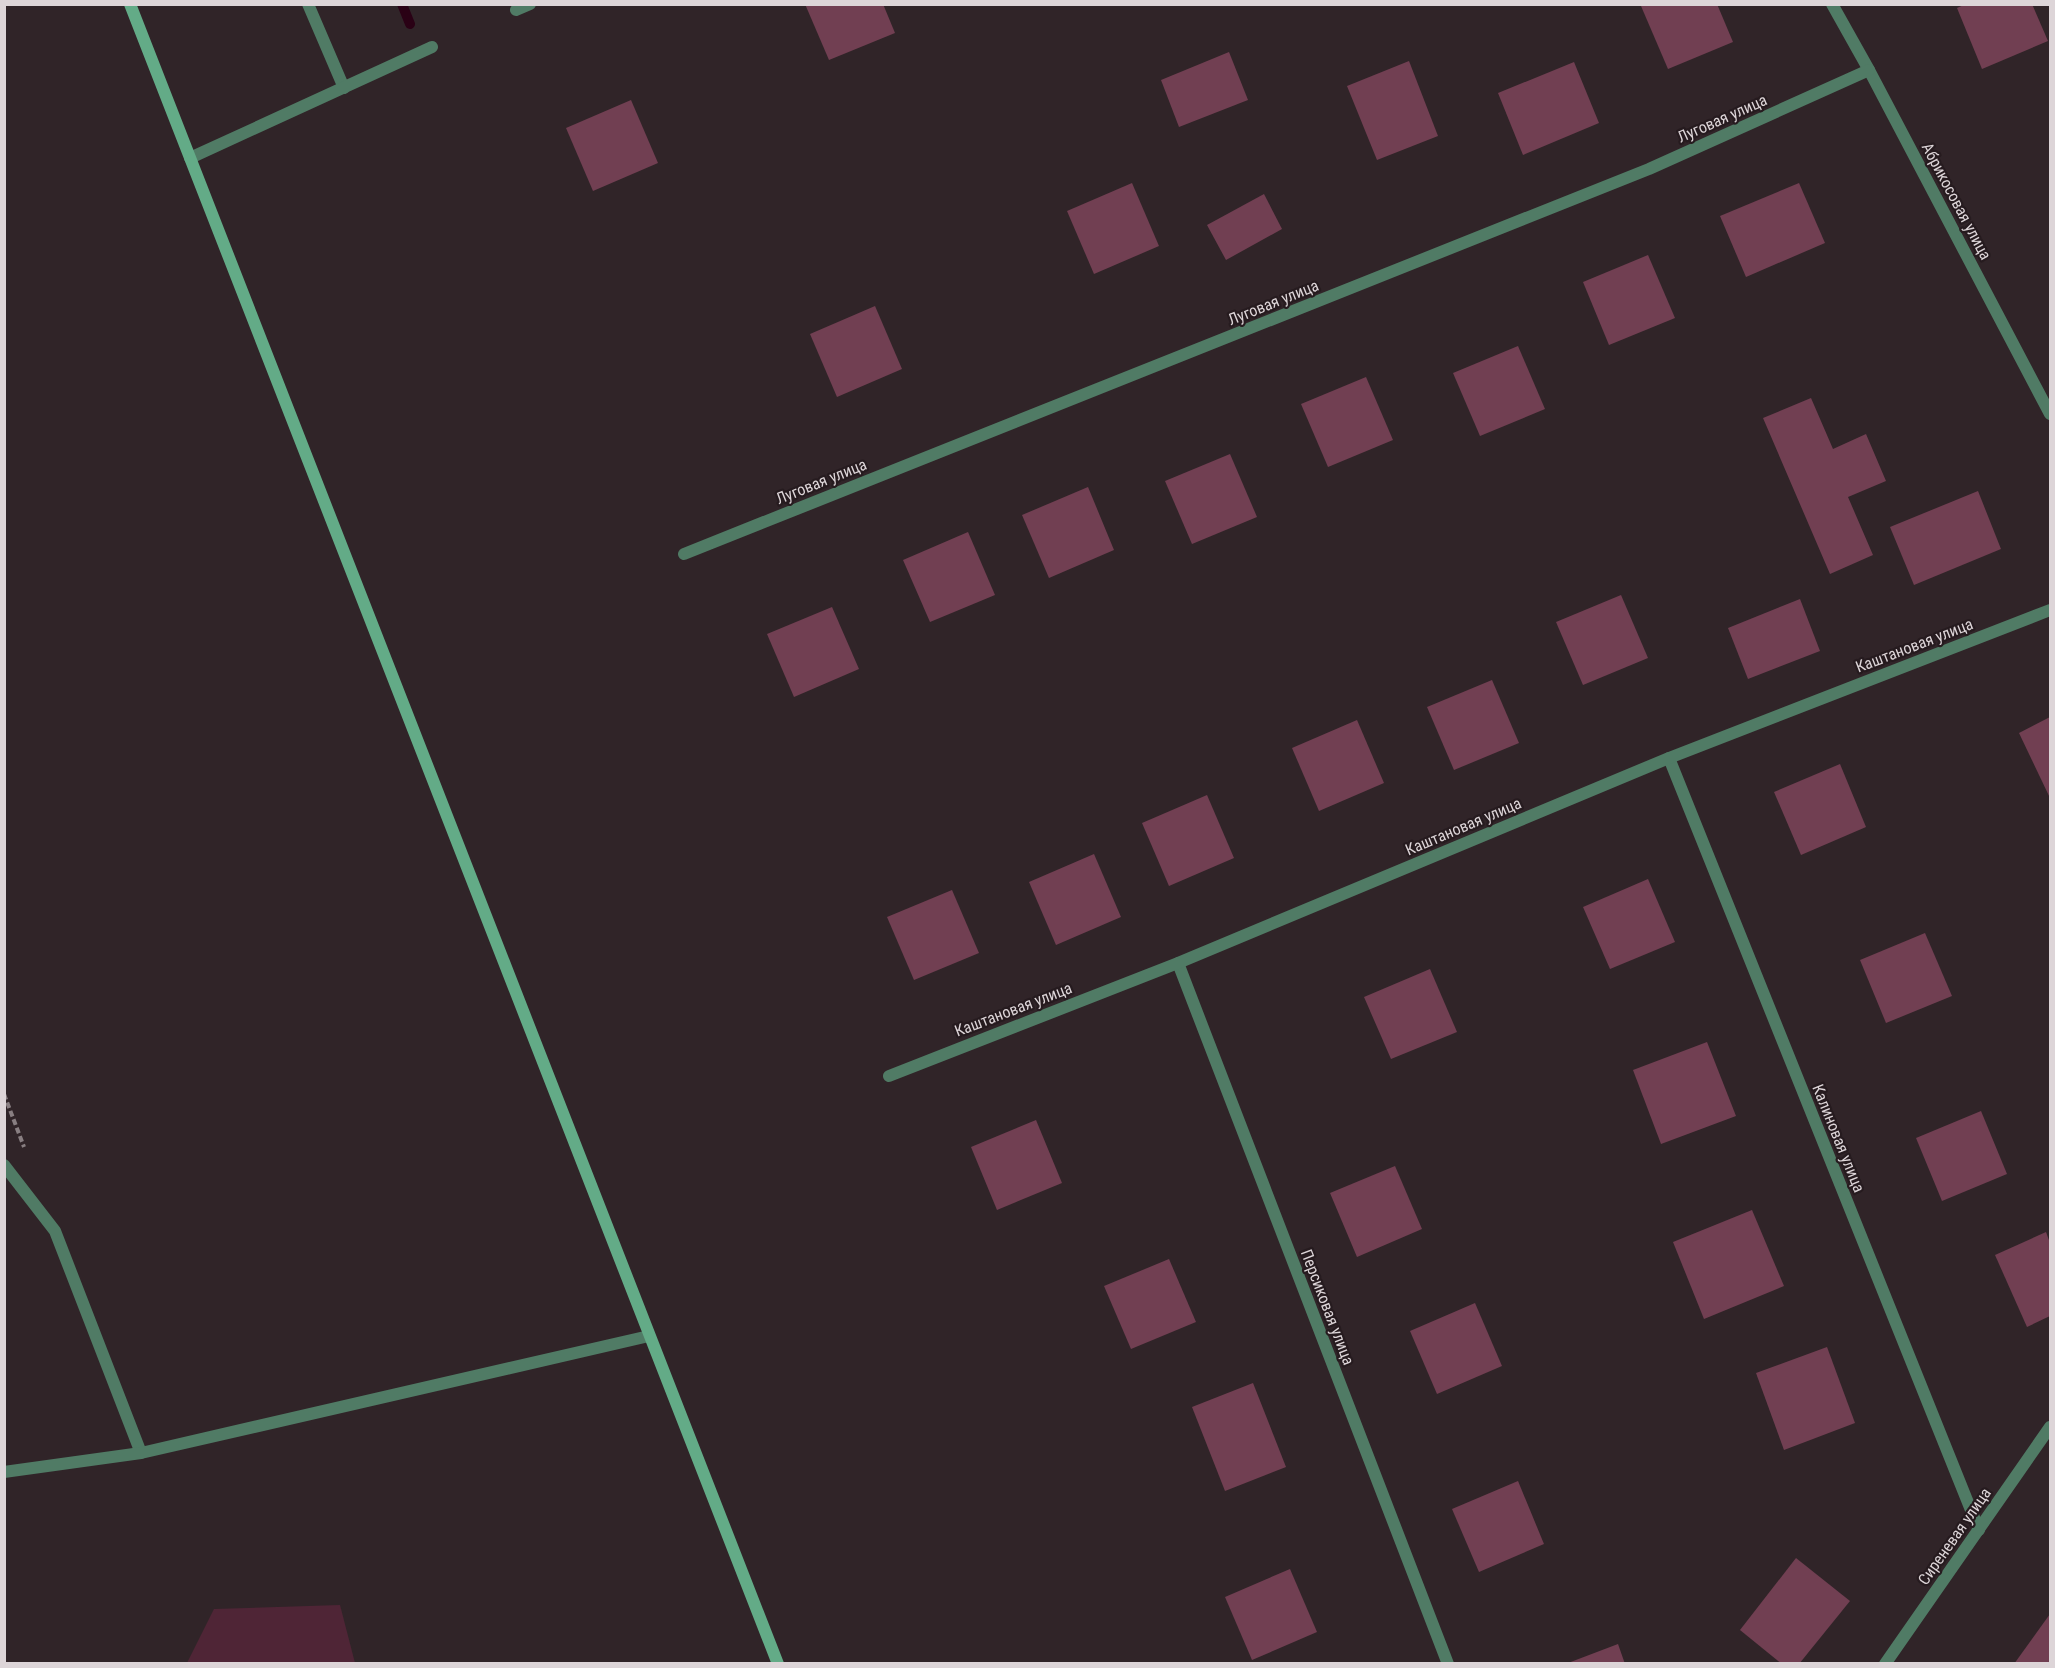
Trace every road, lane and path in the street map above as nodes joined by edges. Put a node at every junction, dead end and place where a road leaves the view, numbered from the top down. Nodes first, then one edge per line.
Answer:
1 (130, 4) edge
2 (308, 4) edge
3 (530, 4) edge
4 (1832, 4) edge
5 (516, 10) dead end
6 (432, 47) dead end
7 (1869, 70) junction
8 (344, 88) junction
9 (190, 158) junction
10 (2050, 414) edge
11 (684, 554) dead end
12 (2050, 609) edge
13 (1669, 758) junction
14 (1178, 963) junction
15 (889, 1076) dead end
16 (4, 1165) edge
17 (650, 1336) junction
18 (2050, 1427) edge
19 (141, 1454) junction
20 (4, 1472) edge
21 (1979, 1530) junction
22 (778, 1664) edge
23 (1448, 1664) edge
24 (1885, 1664) edge

1 - 9 main road
2 - 8 lane
3 - 5 lane
4 - 7 lane, Абрикосовая улица
6 - 8 lane
7 - 10 lane, Абрикосовая улица
7 - 11 lane, Луговая улица
8 - 9 lane
9 - 17 main road
12 - 13 lane, Каштановая улица
13 - 14 lane, Каштановая улица
13 - 21 lane, Калиновая улица
14 - 15 lane, Каштановая улица
14 - 23 lane, Персиковая улица
16 - 19 lane
17 - 19 lane
17 - 22 main road
18 - 21 lane, Сиреневая улица
19 - 20 lane
21 - 24 lane, Сиреневая улица

